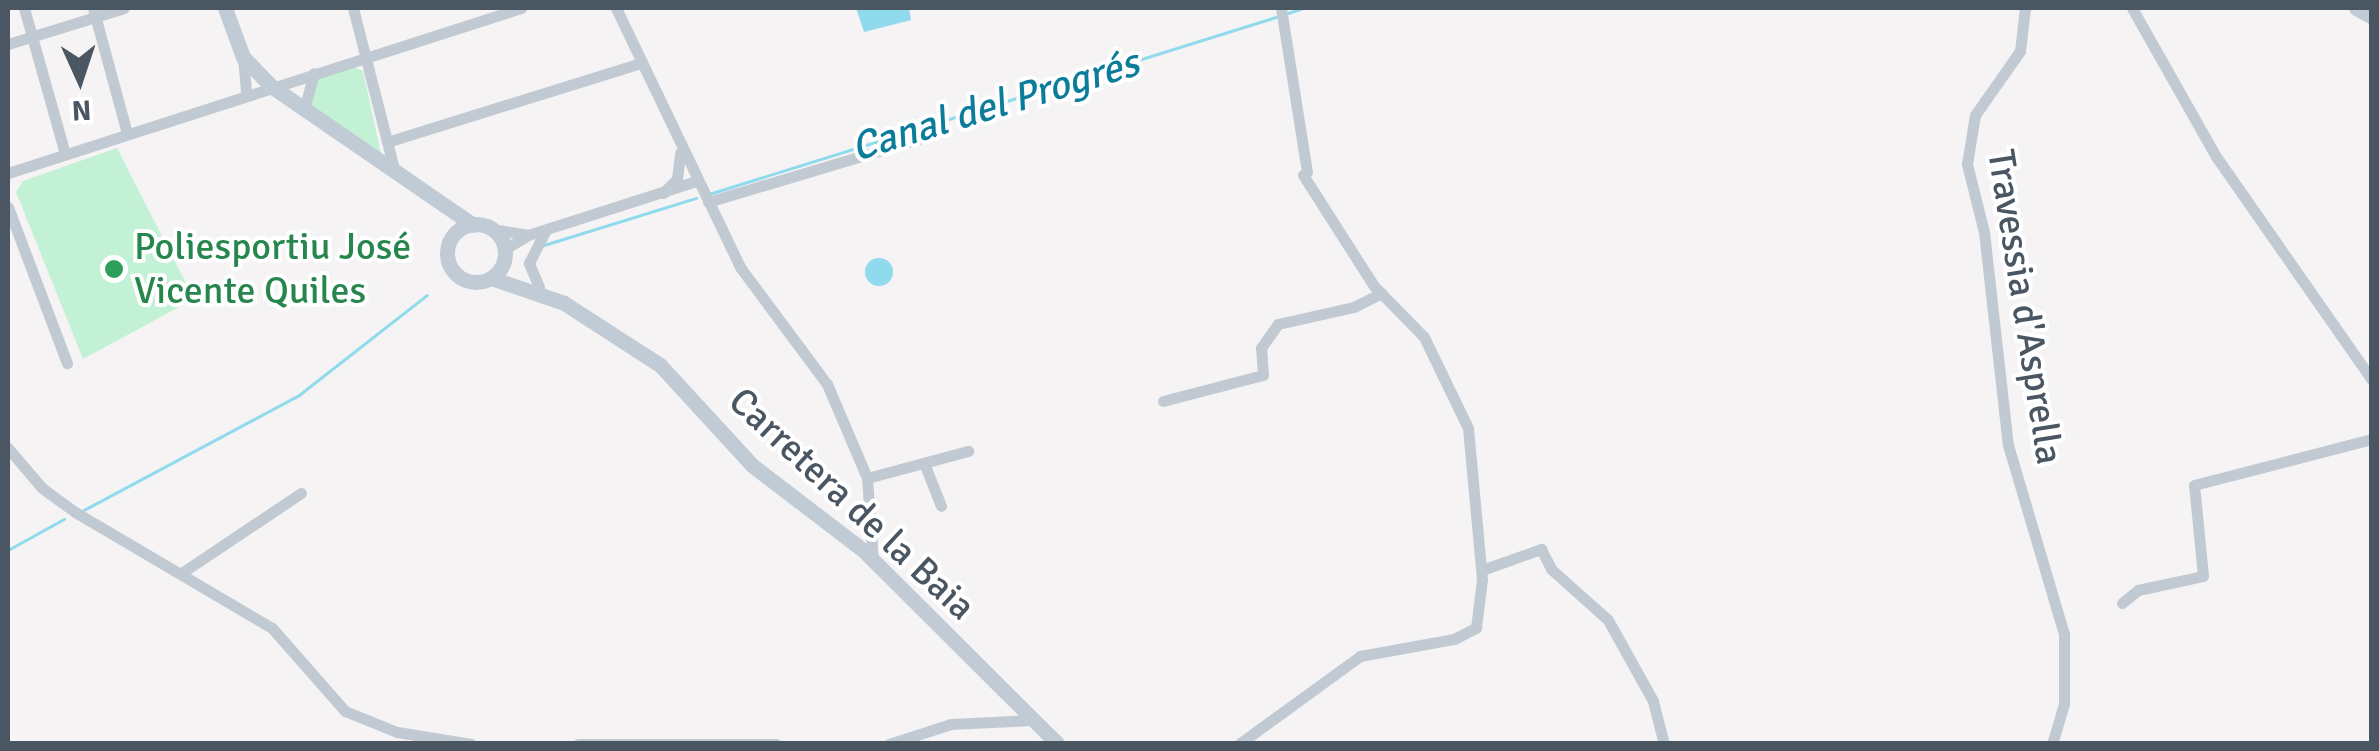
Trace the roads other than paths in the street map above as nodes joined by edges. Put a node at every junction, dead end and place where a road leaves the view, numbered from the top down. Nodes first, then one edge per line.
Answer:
1 (24, 8) edge
2 (124, 8) edge
3 (225, 8) edge
4 (353, 8) edge
5 (521, 8) edge
6 (616, 8) edge
7 (1281, 8) edge
8 (2025, 8) edge
9 (2132, 8) edge
10 (2356, 8) edge
11 (94, 12) edge
12 (2372, 17) edge
13 (32, 36) junction
14 (8, 44) edge
15 (243, 57) junction
16 (366, 58) junction
17 (640, 63) junction
18 (314, 73) junction
19 (271, 86) junction
20 (246, 94) junction
21 (304, 110) junction
22 (128, 133) junction
23 (934, 134) dead end
24 (388, 142) junction
25 (679, 146) junction
26 (65, 154) junction
27 (8, 173) edge
28 (396, 177) junction
29 (694, 178) junction
30 (660, 196) junction
31 (708, 202) junction
32 (438, 206) junction
33 (8, 207) edge
34 (472, 225) junction
35 (492, 229) junction
36 (546, 230) junction
37 (528, 234) junction
38 (451, 239) junction
39 (505, 254) junction
40 (491, 278) junction
41 (541, 290) junction
42 (1382, 293) junction
43 (67, 363) dead end
44 (2372, 380) edge
45 (1163, 401) dead end
46 (2372, 439) edge
47 (8, 448) edge
48 (968, 451) dead end
49 (924, 463) junction
50 (867, 478) junction
51 (301, 493) dead end
52 (941, 506) dead end
53 (873, 561) junction
54 (1482, 570) junction
55 (183, 572) junction
56 (2122, 603) dead end
57 (1033, 720) junction
58 (470, 744) edge
59 (578, 744) edge
60 (776, 744) edge
61 (889, 744) edge
62 (1058, 744) edge
63 (1239, 744) edge
64 (1664, 744) edge
65 (2052, 744) edge

1 - 13 street
2 - 11 street
3 - 15 main road
4 - 16 street
5 - 16 street
6 - 17 street
7 - 42 street
8 - 65 street, Travessia d'Asprella
9 - 44 street
10 - 12 main road
11 - 13 street
11 - 22 street
13 - 14 street
13 - 26 street
15 - 19 main road
15 - 20 street
16 - 18 street
16 - 24 street
17 - 24 street
17 - 25 street
18 - 19 street
18 - 21 street
19 - 20 street
19 - 21 main road
20 - 22 street
21 - 28 main road
22 - 26 street
23 - 31 street
24 - 28 street
25 - 29 street
25 - 30 street
26 - 27 street
28 - 32 main road
29 - 30 street
29 - 31 street
30 - 36 street
31 - 50 street
32 - 34 main road
32 - 38 main road
33 - 43 street
34 - 35 main road
34 - 38 main road
35 - 37 street
35 - 39 main road
36 - 37 street
36 - 41 street
37 - 39 street
38 - 40 main road
39 - 40 main road
39 - 41 main road, Carretera de la Baia
40 - 41 main road, Carretera de la Baia
41 - 53 main road, Carretera de la Baia
42 - 45 street
42 - 54 street
46 - 56 street
47 - 55 street
48 - 49 street
49 - 50 street
49 - 52 street
50 - 53 street
51 - 55 street
53 - 57 main road, Carretera de la Baia
54 - 63 street
54 - 64 street
55 - 58 street
57 - 61 street
57 - 62 main road, Carretera de la Baia
59 - 60 street

